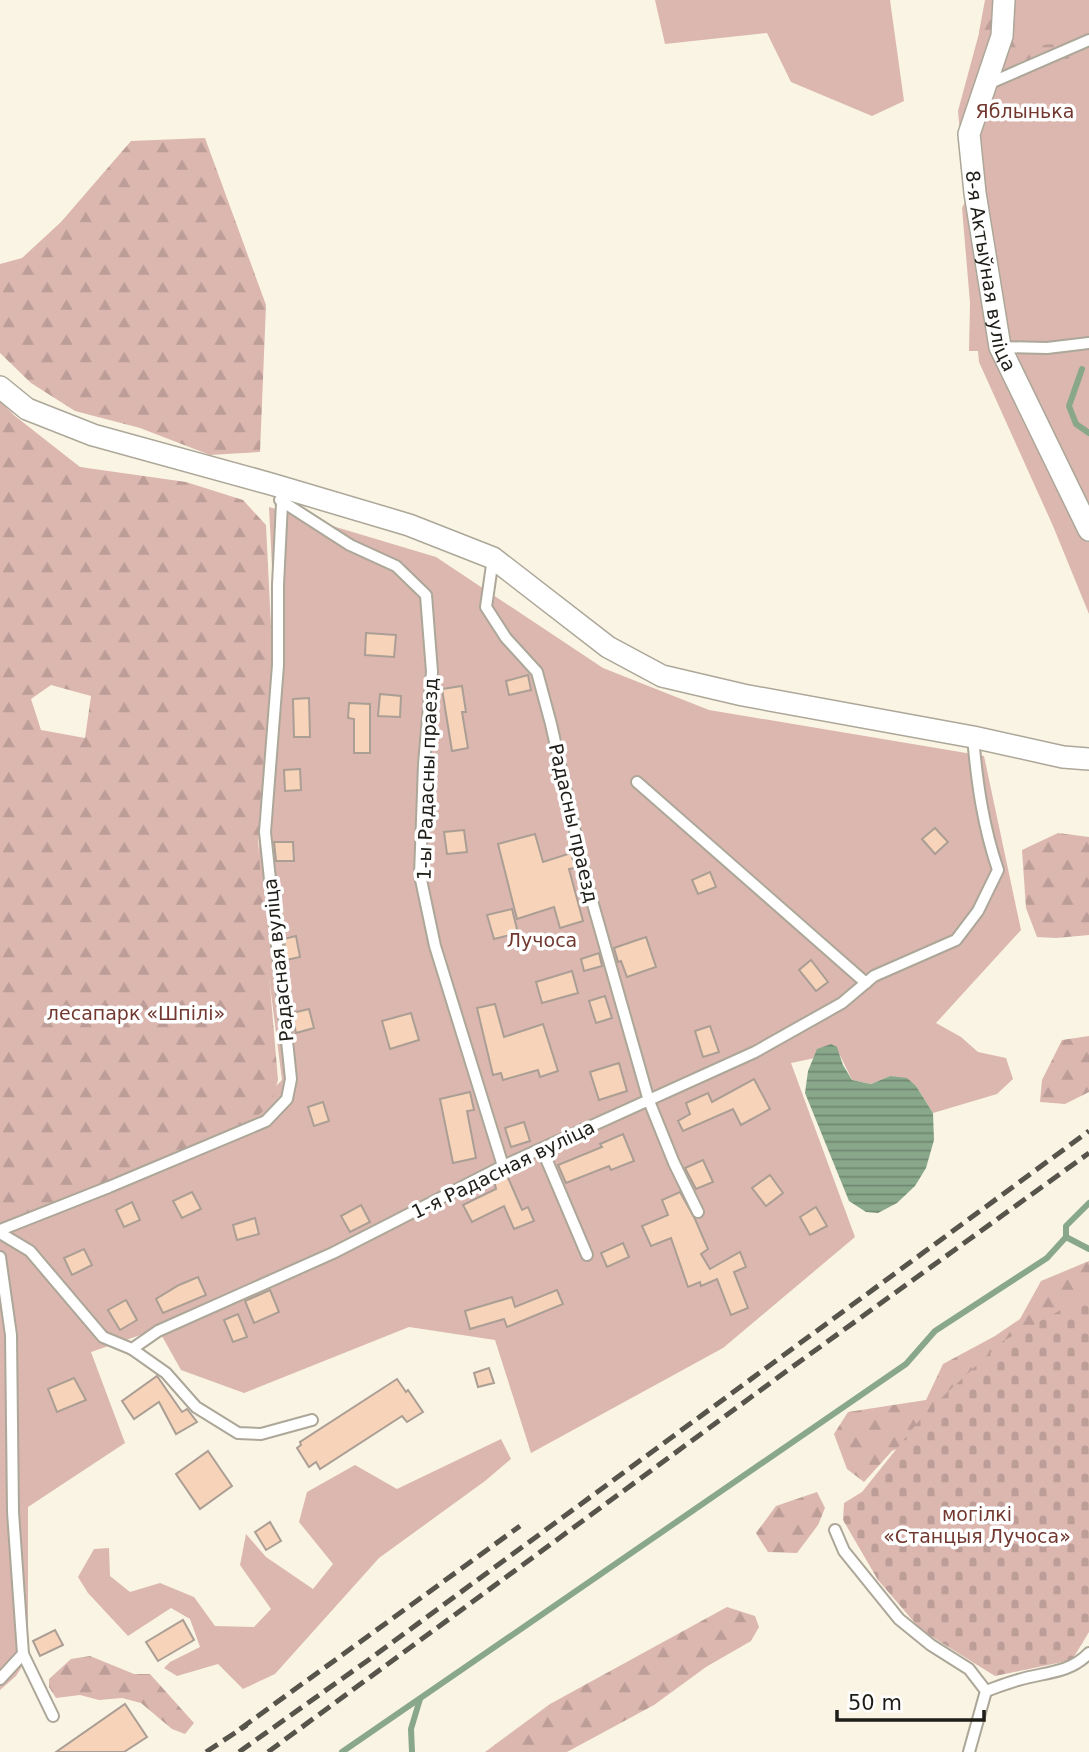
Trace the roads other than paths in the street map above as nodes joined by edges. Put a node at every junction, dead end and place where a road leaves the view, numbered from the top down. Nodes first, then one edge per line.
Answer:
1 (1004, 0) edge
2 (1089, 40) edge
3 (985, 85) junction
4 (1089, 343) edge
5 (1000, 347) junction
6 (0, 387) edge
7 (271, 484) junction
8 (282, 503) junction
9 (1089, 530) edge
10 (493, 558) junction
11 (973, 737) junction
12 (1089, 759) edge
13 (637, 782) dead end
14 (866, 983) junction
15 (649, 1101) junction
16 (542, 1149) junction
17 (503, 1166) junction
18 (698, 1212) dead end
19 (0, 1231) edge
20 (587, 1255) dead end
21 (0, 1257) edge
22 (132, 1349) junction
23 (312, 1420) dead end
24 (835, 1530) dead end
25 (1089, 1653) edge
26 (23, 1654) junction
27 (0, 1679) edge
28 (986, 1691) junction
29 (53, 1716) dead end
30 (969, 1752) edge

1 - 3 street, 8-я Актыўная вуліца
2 - 3 lane
3 - 5 street, 8-я Актыўная вуліца
4 - 5 lane
5 - 9 street, 8-я Актыўная вуліца
6 - 7 street
7 - 8 lane
7 - 10 street
8 - 17 lane, 1-ы Радасны праезд
8 - 19 lane, Радасная вуліца
10 - 11 street
10 - 15 lane, Радасны праезд
11 - 12 street
11 - 14 lane, 1-я Радасная вуліца
13 - 14 lane
14 - 15 lane, 1-я Радасная вуліца
15 - 16 lane, 1-я Радасная вуліца
15 - 18 lane, Радасны праезд
16 - 17 lane, 1-я Радасная вуліца
16 - 20 lane
17 - 22 lane, 1-я Радасная вуліца
19 - 22 lane
21 - 26 lane
22 - 23 lane
24 - 28 lane
25 - 28 lane
26 - 27 lane
26 - 29 lane
28 - 30 lane

